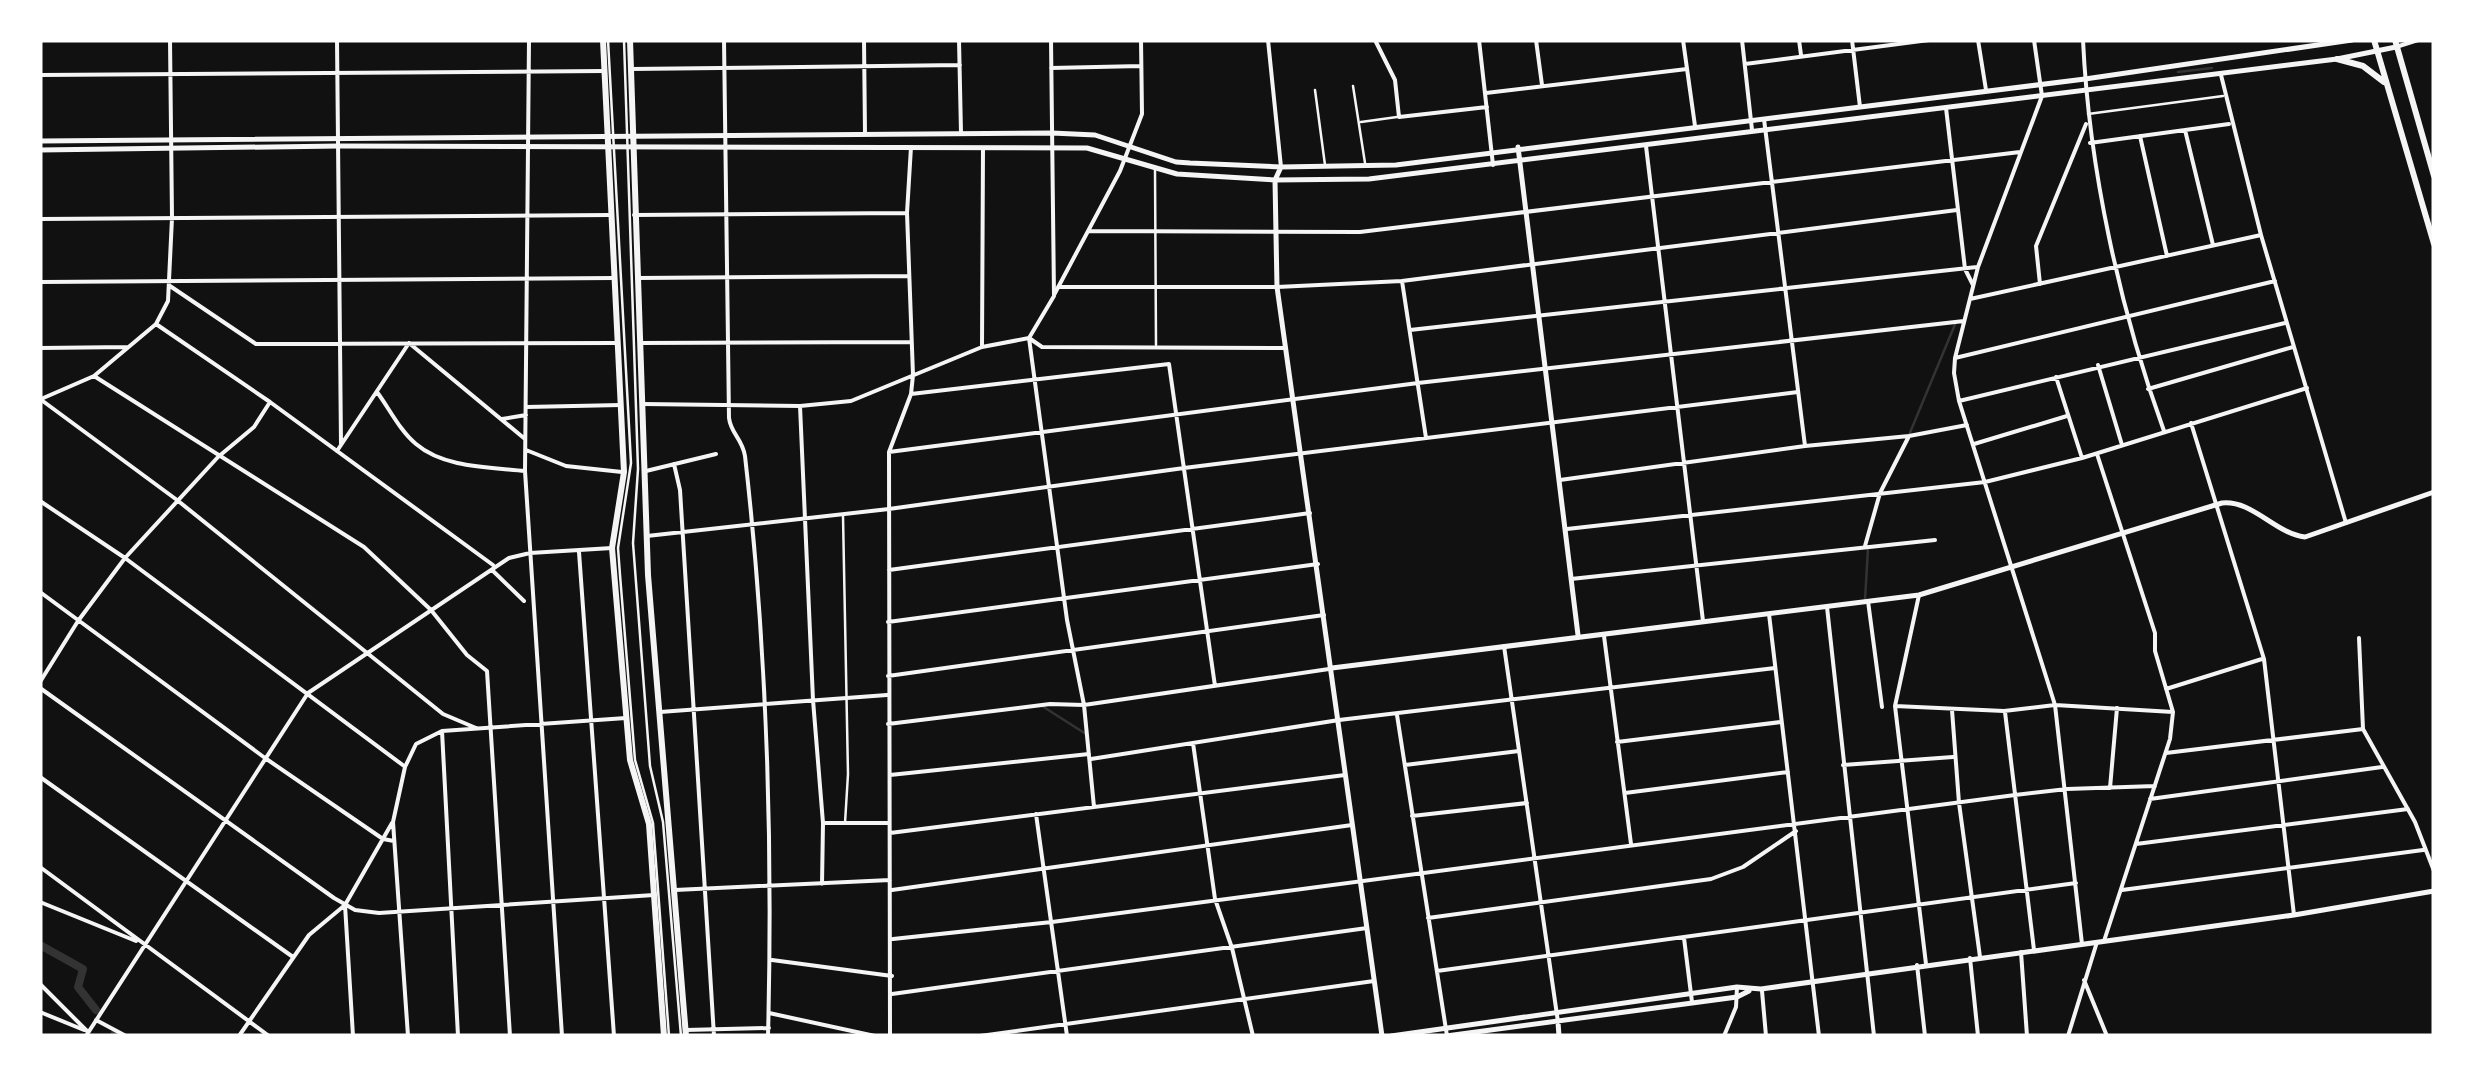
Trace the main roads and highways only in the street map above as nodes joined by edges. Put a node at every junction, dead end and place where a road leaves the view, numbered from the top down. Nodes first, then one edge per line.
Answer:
1 (605, 40) edge
2 (627, 40) edge
3 (2374, 40) edge
4 (2396, 43) edge
5 (2337, 59) road end
6 (2386, 84) junction
7 (2434, 176) edge
8 (2434, 244) edge
9 (684, 1034) edge
10 (666, 1036) edge

1 - 10 main road
2 - 9 main road
3 - 6 main road
4 - 7 main road
5 - 6 main road
6 - 8 main road

